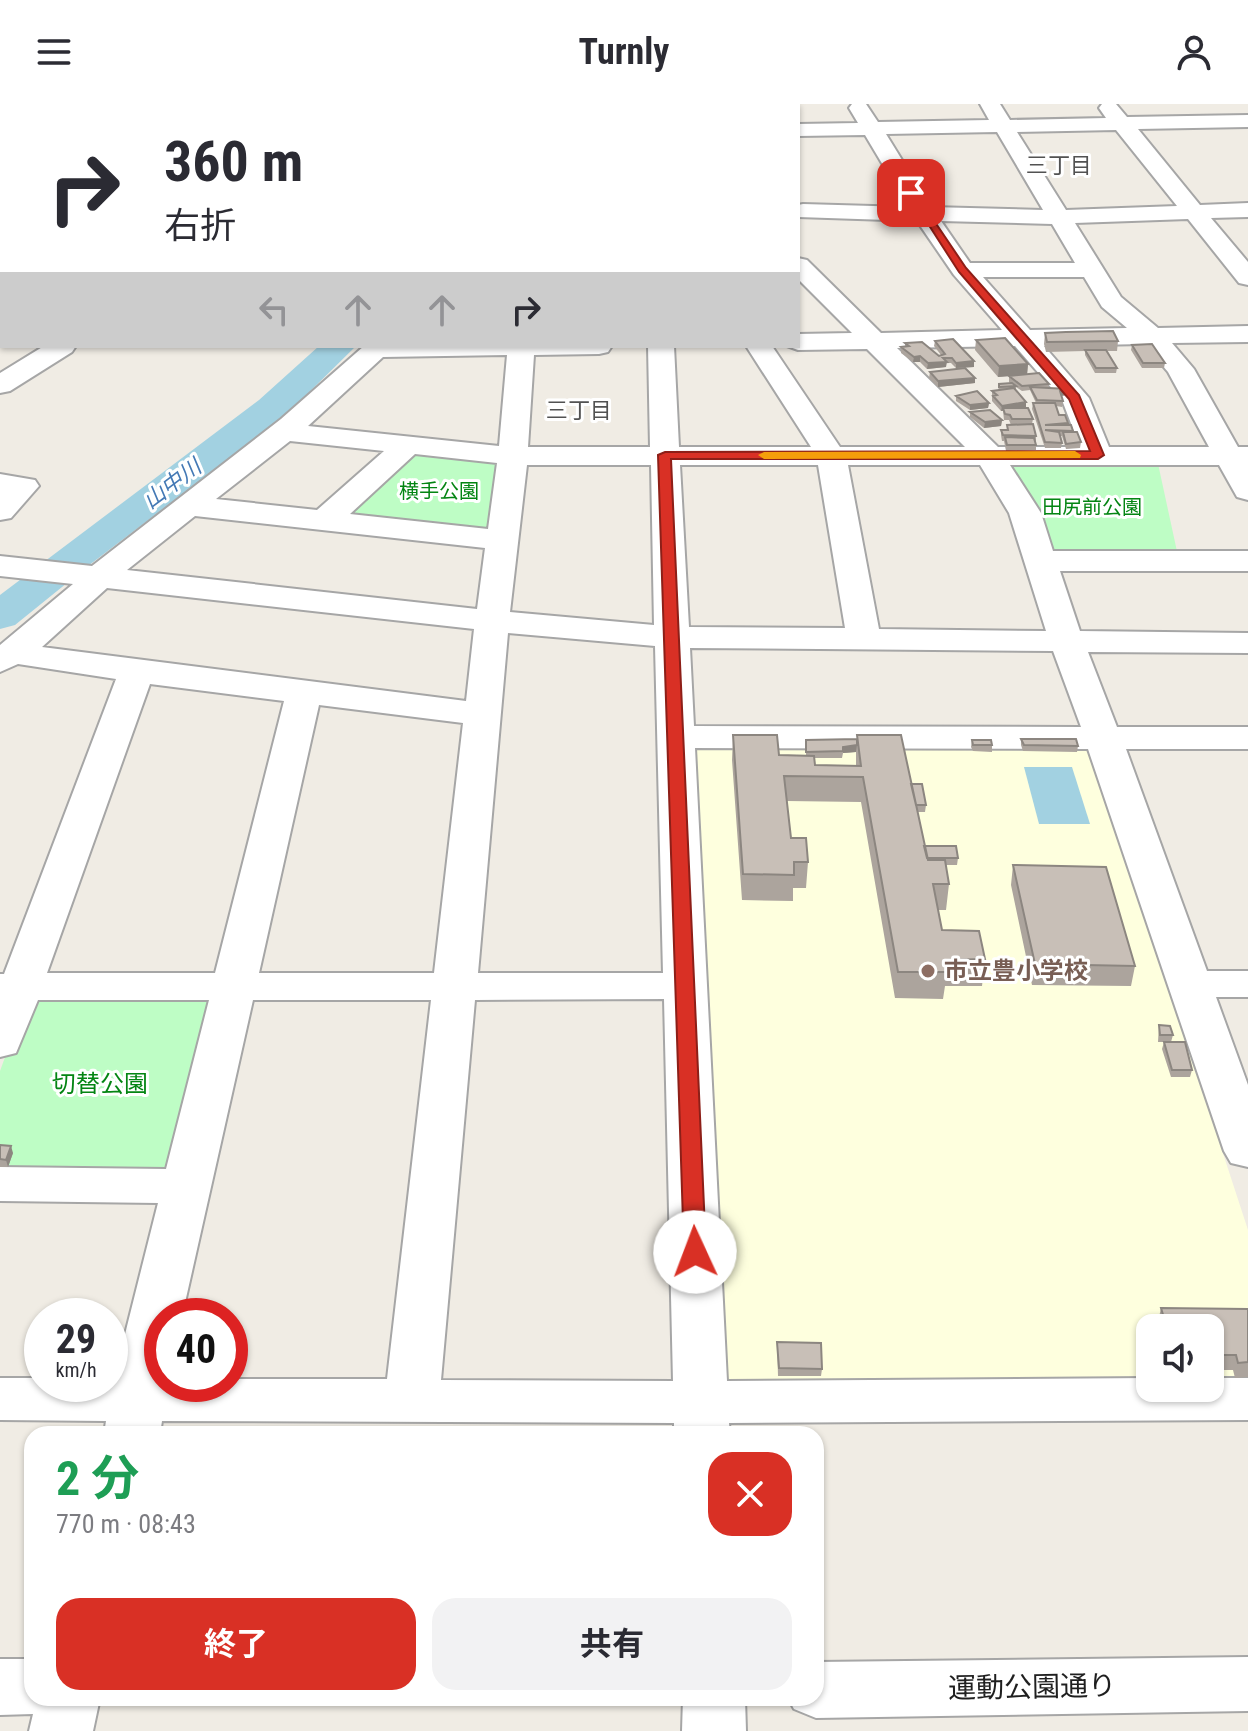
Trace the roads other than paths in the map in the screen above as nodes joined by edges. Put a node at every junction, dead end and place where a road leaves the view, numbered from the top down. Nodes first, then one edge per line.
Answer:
1 (856, 104) edge
2 (990, 104) edge
3 (1106, 104) edge
4 (1227, 104) edge
5 (1247, 122) edge
6 (1122, 124) junction
7 (1003, 126) junction
8 (872, 129) junction
9 (800, 130) edge
10 (1248, 210) edge
11 (1191, 212) junction
12 (800, 213) edge
13 (924, 214) junction
14 (1058, 217) junction
15 (800, 267) edge
16 (963, 270) junction
17 (1091, 270) junction
18 (1248, 278) edge
19 (1248, 334) edge
20 (1151, 335) junction
21 (1020, 337) junction
22 (874, 341) junction
23 (800, 342) edge
24 (60, 348) edge
25 (378, 348) edge
26 (521, 348) edge
27 (661, 348) edge
28 (760, 348) edge
29 (0, 385) edge
30 (286, 432) junction
31 (408, 445) junction
32 (665, 455) junction
33 (831, 455) junction
34 (989, 455) junction
35 (1098, 455) junction
36 (513, 456) junction
37 (1239, 456) edge
38 (0, 483) edge
39 (1248, 491) edge
40 (190, 506) junction
41 (0, 511) edge
42 (323, 522) junction
43 (502, 540) junction
44 (1039, 561) junction
45 (1248, 561) edge
46 (15, 573) edge
47 (97, 577) junction
48 (492, 621) junction
49 (673, 637) junction
50 (864, 641) junction
51 (1067, 643) junction
52 (1248, 643) edge
53 (6, 657) edge
54 (137, 672) junction
55 (304, 691) junction
56 (483, 714) junction
57 (677, 737) junction
58 (1103, 737) junction
59 (1248, 738) edge
60 (1190, 984) junction
61 (1248, 984) edge
62 (234, 985) junction
63 (453, 986) junction
64 (686, 986) junction
65 (10, 987) edge
66 (0, 1043) edge
67 (1248, 1151) edge
68 (0, 1184) edge
69 (186, 1186) junction
70 (0, 1399) edge
71 (1248, 1399) edge
72 (412, 1400) junction
73 (136, 1417) edge
74 (701, 1418) edge
75 (1248, 1684) edge
76 (0, 1687) edge
77 (24, 1687) edge
78 (824, 1690) edge
79 (67, 1706) edge
80 (714, 1706) edge
81 (61, 1731) edge
82 (714, 1731) edge

1 - 8 street
2 - 7 street
3 - 6 street
4 - 5 street
5 - 6 street
6 - 7 street
6 - 11 street
7 - 8 street
7 - 14 street
8 - 9 street
8 - 13 street
10 - 11 street
11 - 14 street
11 - 18 street
12 - 13 street
13 - 14 street
13 - 16 street
14 - 17 street
15 - 22 street
16 - 17 street
16 - 21 street
17 - 20 street
19 - 20 street
20 - 21 street
20 - 37 street
21 - 22 street
21 - 35 street
22 - 23 street
22 - 34 street
24 - 29 street
25 - 30 street
26 - 36 street
27 - 32 street
28 - 33 street
30 - 31 street
30 - 40 street
31 - 36 street
31 - 42 street
32 - 33 street
32 - 36 street
32 - 49 street
33 - 34 street
33 - 50 street
34 - 35 street
34 - 44 street
35 - 37 street
36 - 43 street
37 - 39 street
38 - 41 street
40 - 42 street
40 - 47 street
42 - 43 street
43 - 48 street
44 - 45 street
44 - 51 street
46 - 47 street
47 - 48 street
47 - 53 street
48 - 49 street
48 - 56 street
49 - 50 street
49 - 57 street
50 - 51 street
51 - 52 street
51 - 58 street
53 - 54 street
54 - 55 street
54 - 65 street
55 - 56 street
55 - 62 street
56 - 63 street
57 - 58 street
57 - 64 street
58 - 59 street
58 - 60 street
60 - 61 street
60 - 67 street
62 - 63 street
62 - 65 street
62 - 69 street
63 - 64 street
63 - 72 street
64 - 74 street
65 - 66 street
68 - 69 street
69 - 73 street
70 - 73 street
71 - 74 street
72 - 73 street
72 - 74 street
75 - 78 street, 運動公園通り
76 - 77 street
79 - 81 street
80 - 82 street

